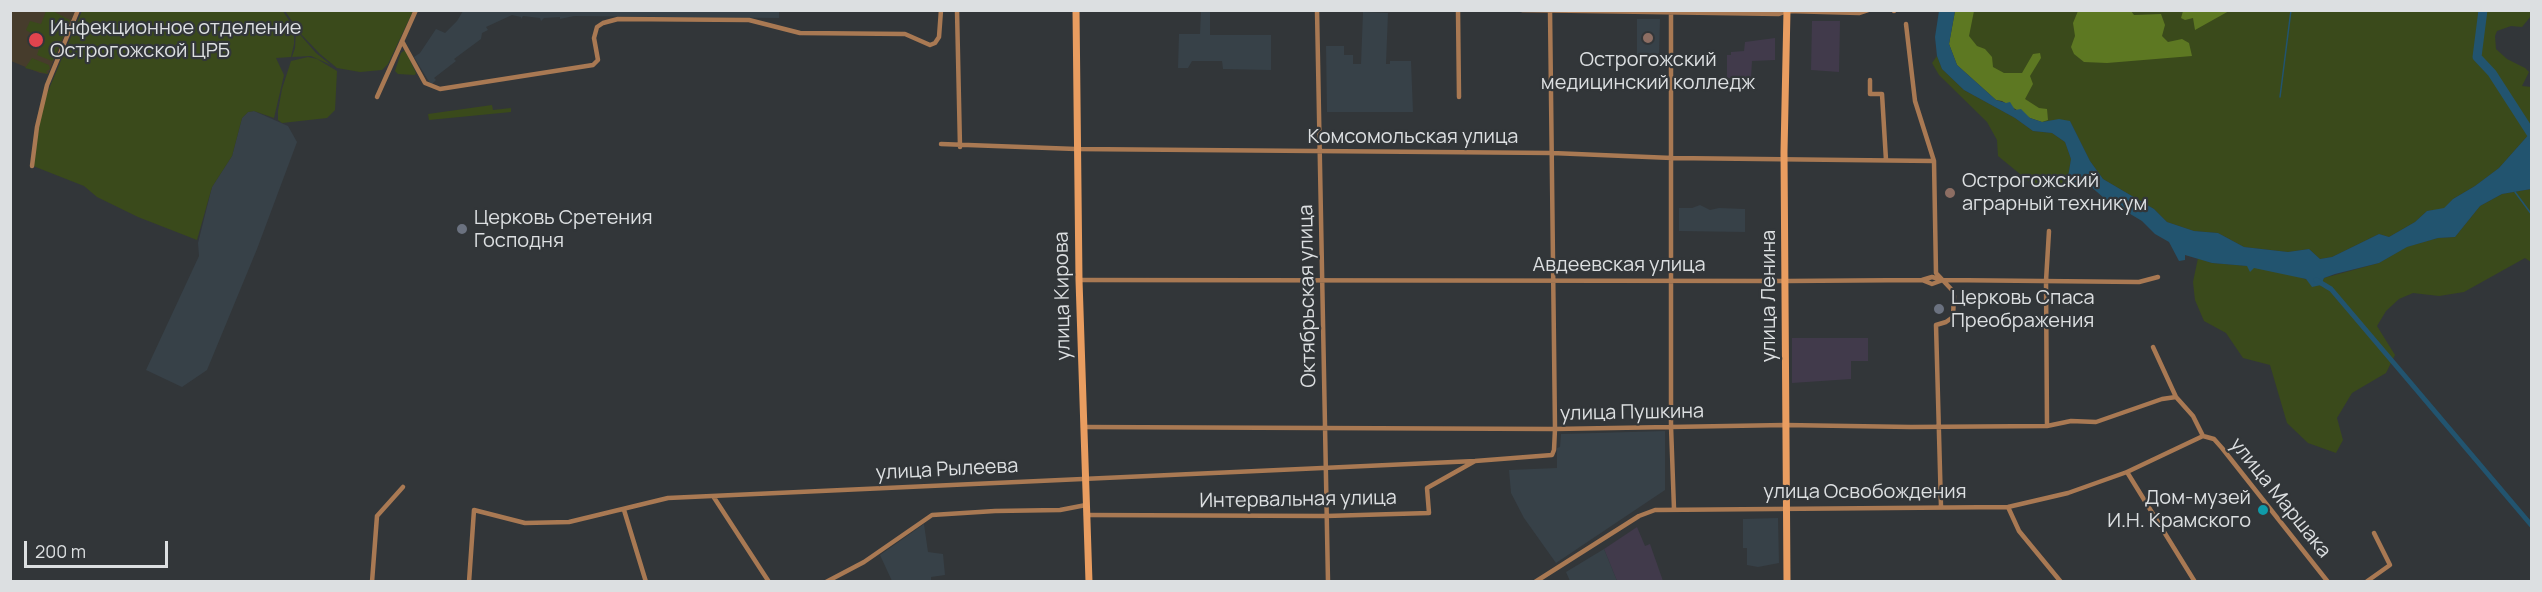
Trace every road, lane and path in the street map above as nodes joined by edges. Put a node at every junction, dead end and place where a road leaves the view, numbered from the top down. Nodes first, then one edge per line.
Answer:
1 (78, 10) edge
2 (416, 10) edge
3 (940, 10) edge
4 (957, 10) edge
5 (1076, 10) edge
6 (1317, 10) edge
7 (1458, 10) edge
8 (1522, 10) edge
9 (1868, 10) edge
10 (1550, 11) edge
11 (1671, 11) edge
12 (1786, 11) edge
13 (1906, 24) dead end
14 (402, 41) junction
15 (1869, 80) dead end
16 (377, 97) dead end
17 (1459, 97) dead end
18 (941, 144) dead end
19 (960, 147) junction
20 (1076, 149) junction
21 (1321, 152) junction
22 (1552, 153) junction
23 (1672, 158) junction
24 (1784, 159) junction
25 (1886, 160) junction
26 (1934, 161) junction
27 (32, 166) dead end
28 (2049, 231) dead end
29 (2158, 277) dead end
30 (1079, 280) junction
31 (1552, 280) junction
32 (1672, 280) junction
33 (1943, 280) junction
34 (1786, 281) junction
35 (2046, 281) junction
36 (1323, 282) junction
37 (2153, 347) dead end
38 (2176, 397) junction
39 (1785, 425) junction
40 (1326, 426) junction
41 (1671, 426) junction
42 (1938, 426) junction
43 (2047, 426) junction
44 (1083, 427) junction
45 (1554, 429) junction
46 (2203, 436) junction
47 (1475, 461) junction
48 (1426, 462) joint
49 (1326, 467) junction
50 (2127, 472) junction
51 (1085, 479) junction
52 (403, 487) dead end
53 (713, 496) junction
54 (1086, 505) junction
55 (1787, 507) junction
56 (1941, 507) junction
57 (2008, 507) junction
58 (1674, 509) junction
59 (624, 510) junction
60 (1086, 515) junction
61 (1326, 516) junction
62 (2374, 533) dead end
63 (372, 582) edge
64 (469, 582) edge
65 (646, 582) edge
66 (769, 582) edge
67 (826, 582) edge
68 (1089, 582) edge
69 (1328, 582) edge
70 (1535, 582) edge
71 (1787, 582) edge
72 (2061, 582) edge
73 (2195, 582) edge
74 (2328, 582) edge
75 (2366, 582) edge

1 - 27 street
2 - 14 street
3 - 14 street
4 - 19 street
5 - 20 main road, улица Кирова
6 - 21 street, Октябрьская улица
7 - 17 street
8 - 10 street
9 - 12 street
10 - 11 street
10 - 22 street
11 - 12 street
11 - 23 street
12 - 24 main road, улица Ленина
13 - 26 street
14 - 16 street
15 - 25 street
18 - 19 street, Комсомольская улица
19 - 20 street, Комсомольская улица
20 - 21 street, Комсомольская улица
20 - 30 main road, улица Кирова
21 - 22 street, Комсомольская улица
21 - 36 street, Октябрьская улица
22 - 23 street, Комсомольская улица
22 - 31 street
23 - 24 street, Комсомольская улица
23 - 32 street
24 - 25 street, Комсомольская улица
24 - 34 main road, улица Ленина
25 - 26 street, Комсомольская улица
26 - 33 street
28 - 35 street
29 - 35 street, Авдеевская улица
30 - 36 street, Авдеевская улица
30 - 44 main road, улица Кирова
31 - 32 street, Авдеевская улица
31 - 36 street, Авдеевская улица
31 - 45 street
32 - 34 street, Авдеевская улица
32 - 41 street
33 - 34 street, Авдеевская улица
33 - 35 street, Авдеевская улица
33 - 42 street
34 - 39 main road, улица Ленина
35 - 43 street
36 - 40 street, Октябрьская улица
37 - 38 street, улица Маршака
38 - 43 street, улица Пушкина
38 - 46 street, улица Маршака
39 - 41 street, улица Пушкина
39 - 42 street, улица Пушкина
39 - 55 main road, улица Ленина
40 - 44 street, улица Пушкина
40 - 45 street, улица Пушкина
40 - 49 street, Октябрьская улица
41 - 45 street, улица Пушкина
41 - 58 street
42 - 43 street, улица Пушкина
42 - 56 street
44 - 51 main road, улица Кирова
45 - 47 street, Интервальная улица
46 - 50 street, улица Освобождения
46 - 74 street, улица Маршака
47 - 48 street, Интервальная улица
47 - 61 street, Интервальная улица
48 - 49 street, улица Рылеева
49 - 51 street, улица Рылеева
49 - 61 street, Октябрьская улица
50 - 57 street, улица Освобождения
50 - 73 street
51 - 53 street, улица Рылеева
51 - 54 main road, улица Кирова
52 - 63 street
53 - 59 street, улица Рылеева
53 - 66 street
54 - 60 main road, улица Кирова
54 - 67 street
55 - 56 street, улица Освобождения
55 - 58 street, улица Освобождения
55 - 71 main road, улица Ленина
56 - 57 street, улица Освобождения
57 - 72 street
58 - 70 street, улица Освобождения
59 - 64 street, улица Рылеева
59 - 65 street
60 - 61 street, Интервальная улица
60 - 68 main road, улица Кирова
61 - 69 street, Октябрьская улица
62 - 75 street

